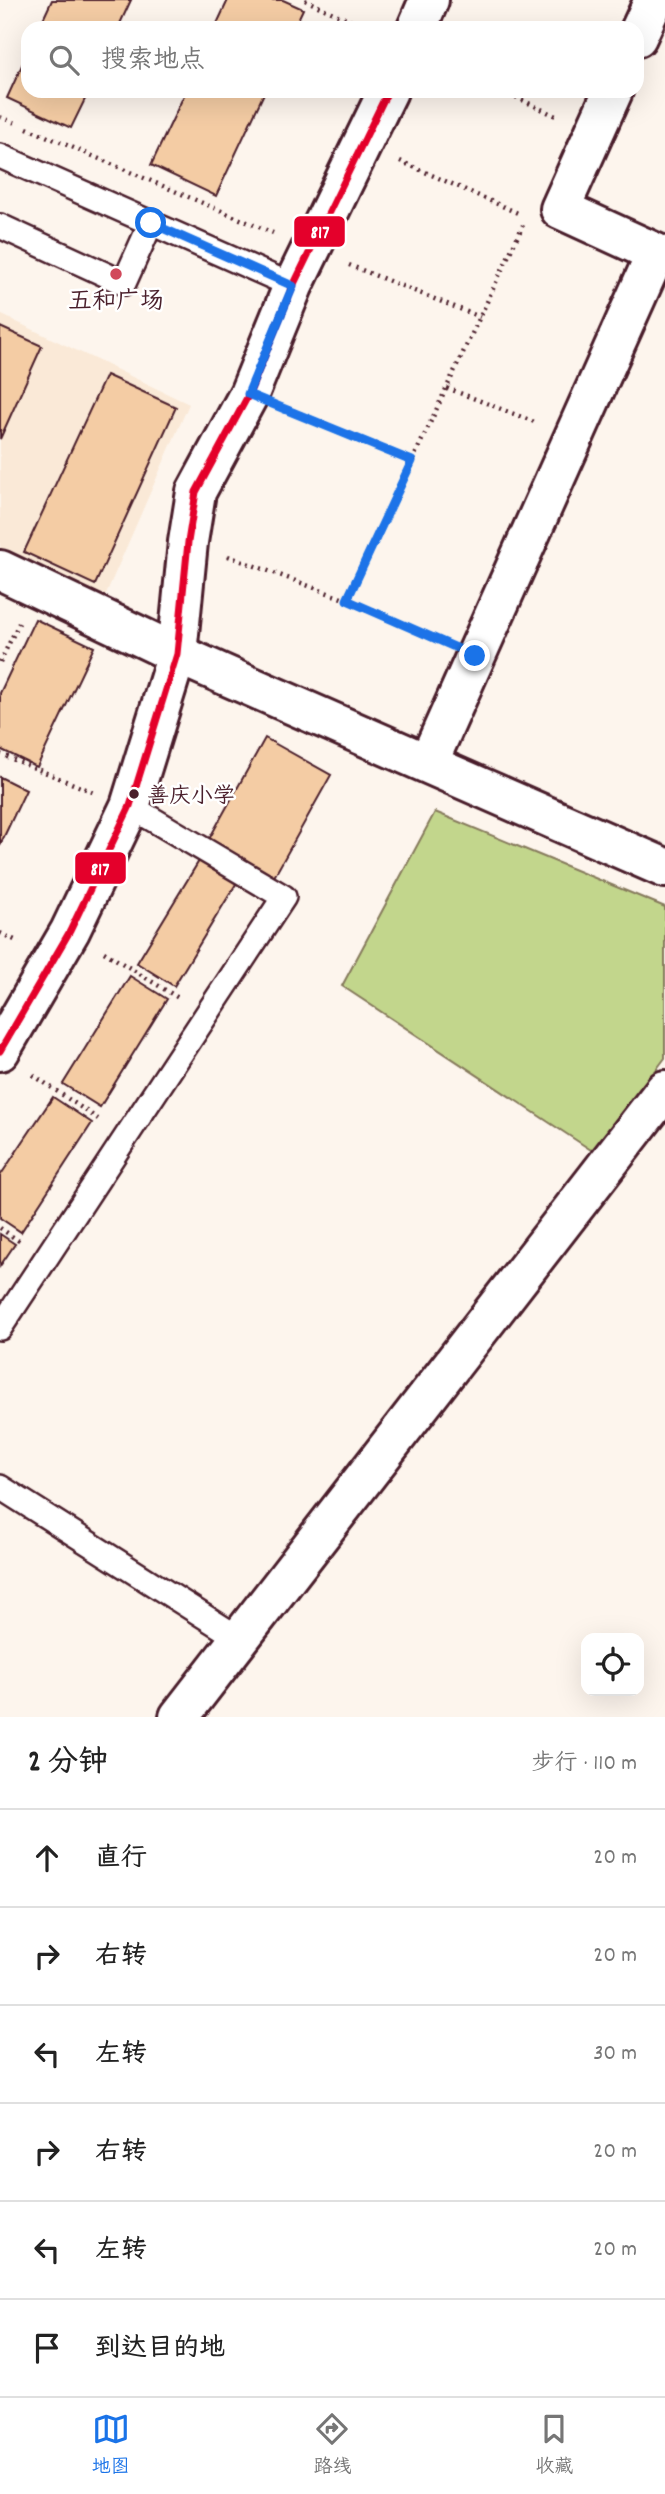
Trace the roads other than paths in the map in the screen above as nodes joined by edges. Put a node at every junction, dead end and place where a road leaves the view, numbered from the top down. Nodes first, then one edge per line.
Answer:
1 (429, 0) edge
2 (654, 0) edge
3 (420, 21) edge
4 (644, 22) edge
5 (385, 98) edge
6 (610, 98) edge
7 (0, 156) edge
8 (151, 223) junction
9 (0, 226) edge
10 (293, 286) junction
11 (0, 570) edge
12 (177, 654) junction
13 (428, 763) junction
14 (130, 806) junction
15 (665, 869) edge
16 (11, 1059) edge
17 (665, 1090) edge
18 (0, 1328) edge
19 (0, 1487) edge
20 (240, 1639) junction
21 (179, 1717) edge

1 - 3 street
2 - 4 street
5 - 10 street
6 - 13 street
7 - 8 lane
8 - 9 lane
8 - 10 lane
10 - 12 street
11 - 12 street
12 - 13 street
12 - 14 street
13 - 15 street
14 - 16 street
14 - 18 lane
17 - 20 street
19 - 20 lane
20 - 21 street

